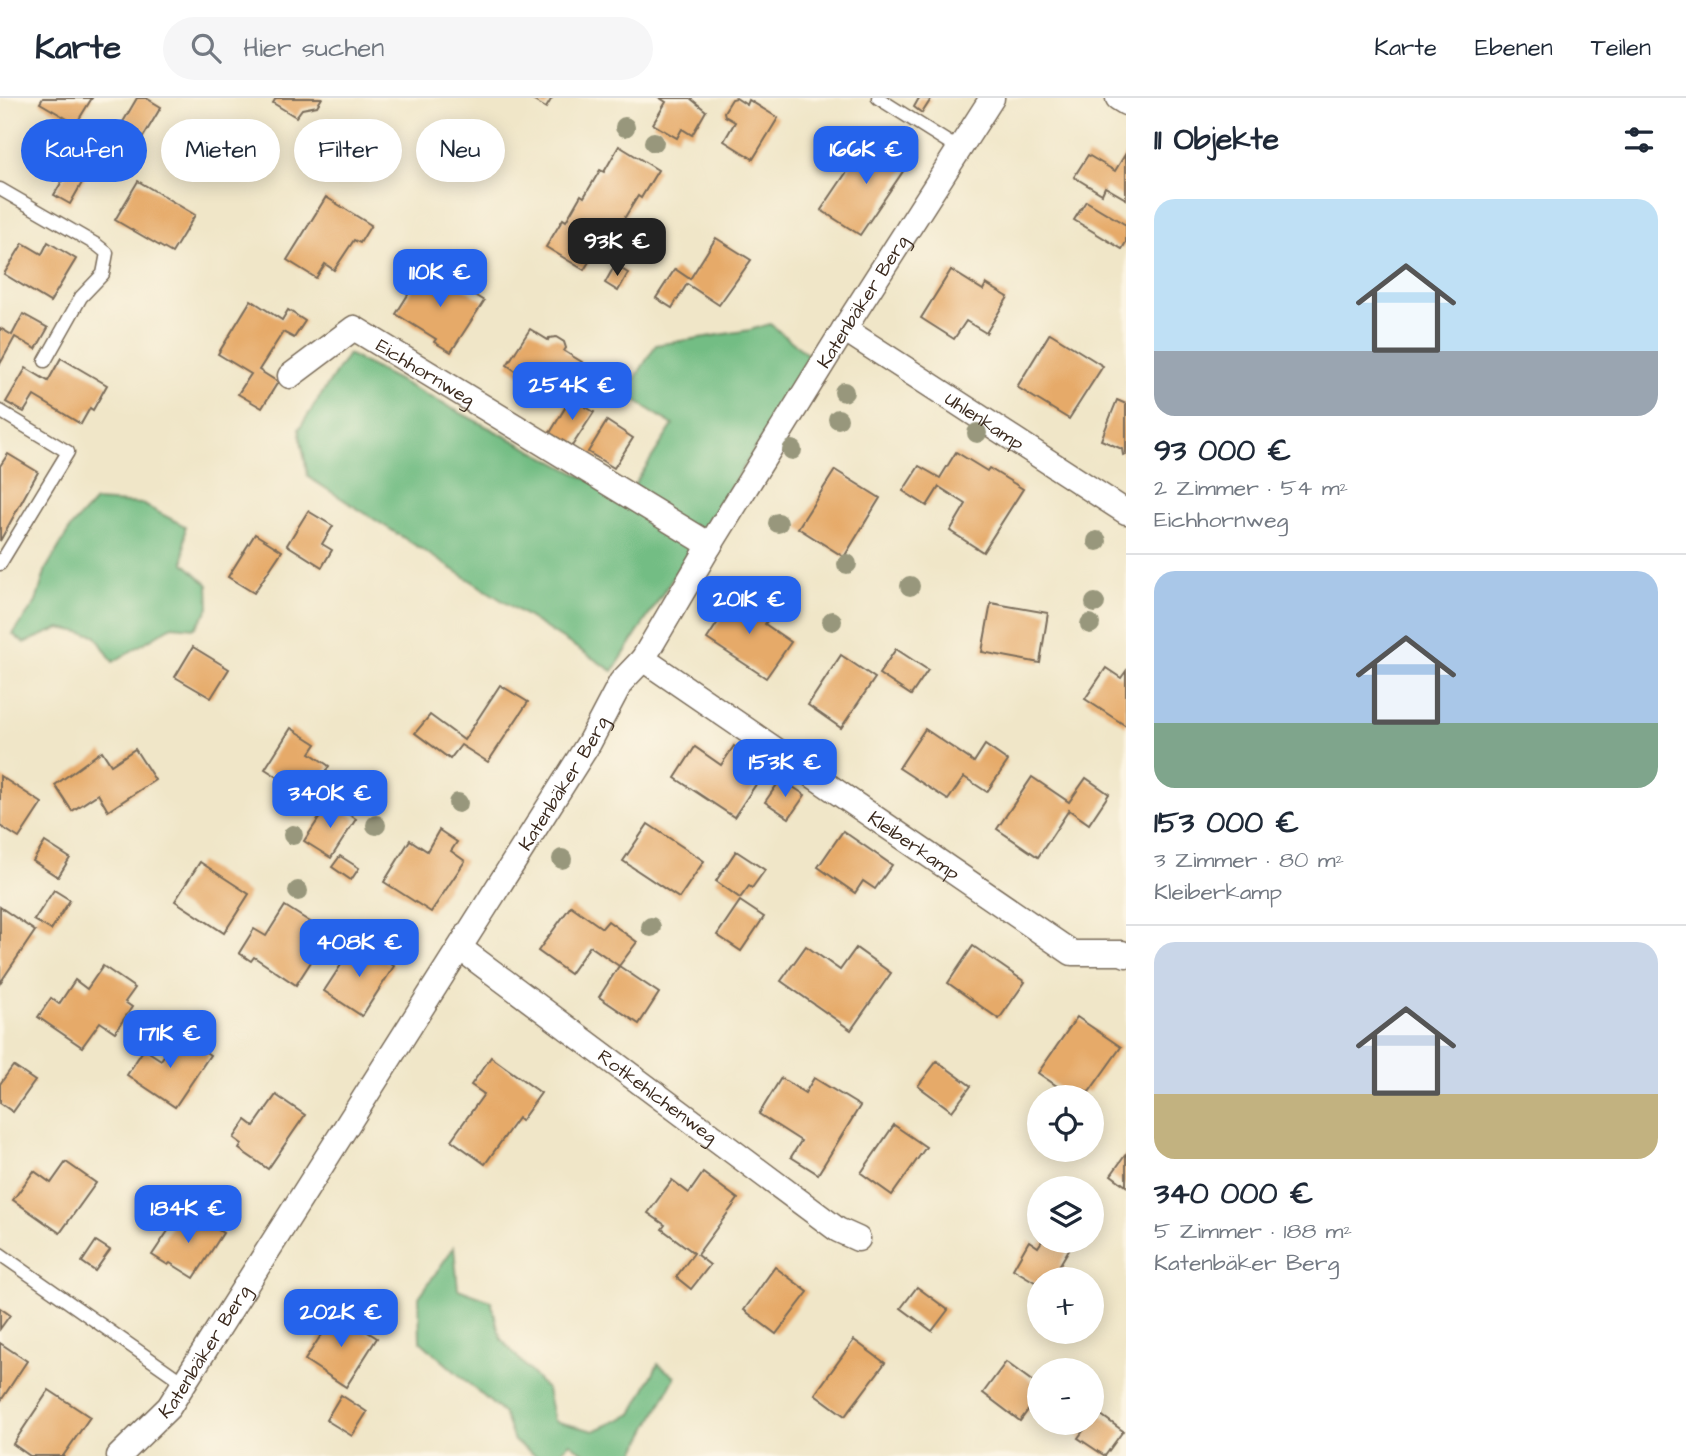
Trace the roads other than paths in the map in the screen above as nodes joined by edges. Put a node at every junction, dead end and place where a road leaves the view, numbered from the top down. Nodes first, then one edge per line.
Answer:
1 (878, 98) edge
2 (992, 98) edge
3 (1118, 98) edge
4 (1126, 103) edge
5 (959, 149) junction
6 (0, 189) edge
7 (844, 329) junction
8 (46, 361) dead end
9 (290, 376) dead end
10 (0, 411) edge
11 (1126, 512) edge
12 (710, 545) junction
13 (0, 564) edge
14 (643, 659) junction
15 (460, 948) junction
16 (1126, 956) edge
17 (858, 1239) dead end
18 (0, 1254) edge
19 (184, 1383) junction
20 (119, 1456) edge

1 - 5 lane
2 - 5 street, Katenbäker Berg
3 - 4 street
5 - 7 street, Katenbäker Berg
6 - 8 lane
7 - 11 street, Uhlenkamp
7 - 12 street, Katenbäker Berg
9 - 12 street, Eichhornweg
10 - 13 lane
12 - 14 street, Katenbäker Berg
14 - 15 street, Katenbäker Berg
14 - 16 street, Kleiberkamp
15 - 17 street, Rotkehlchenweg
15 - 19 street, Katenbäker Berg
18 - 19 lane
19 - 20 street, Katenbäker Berg

